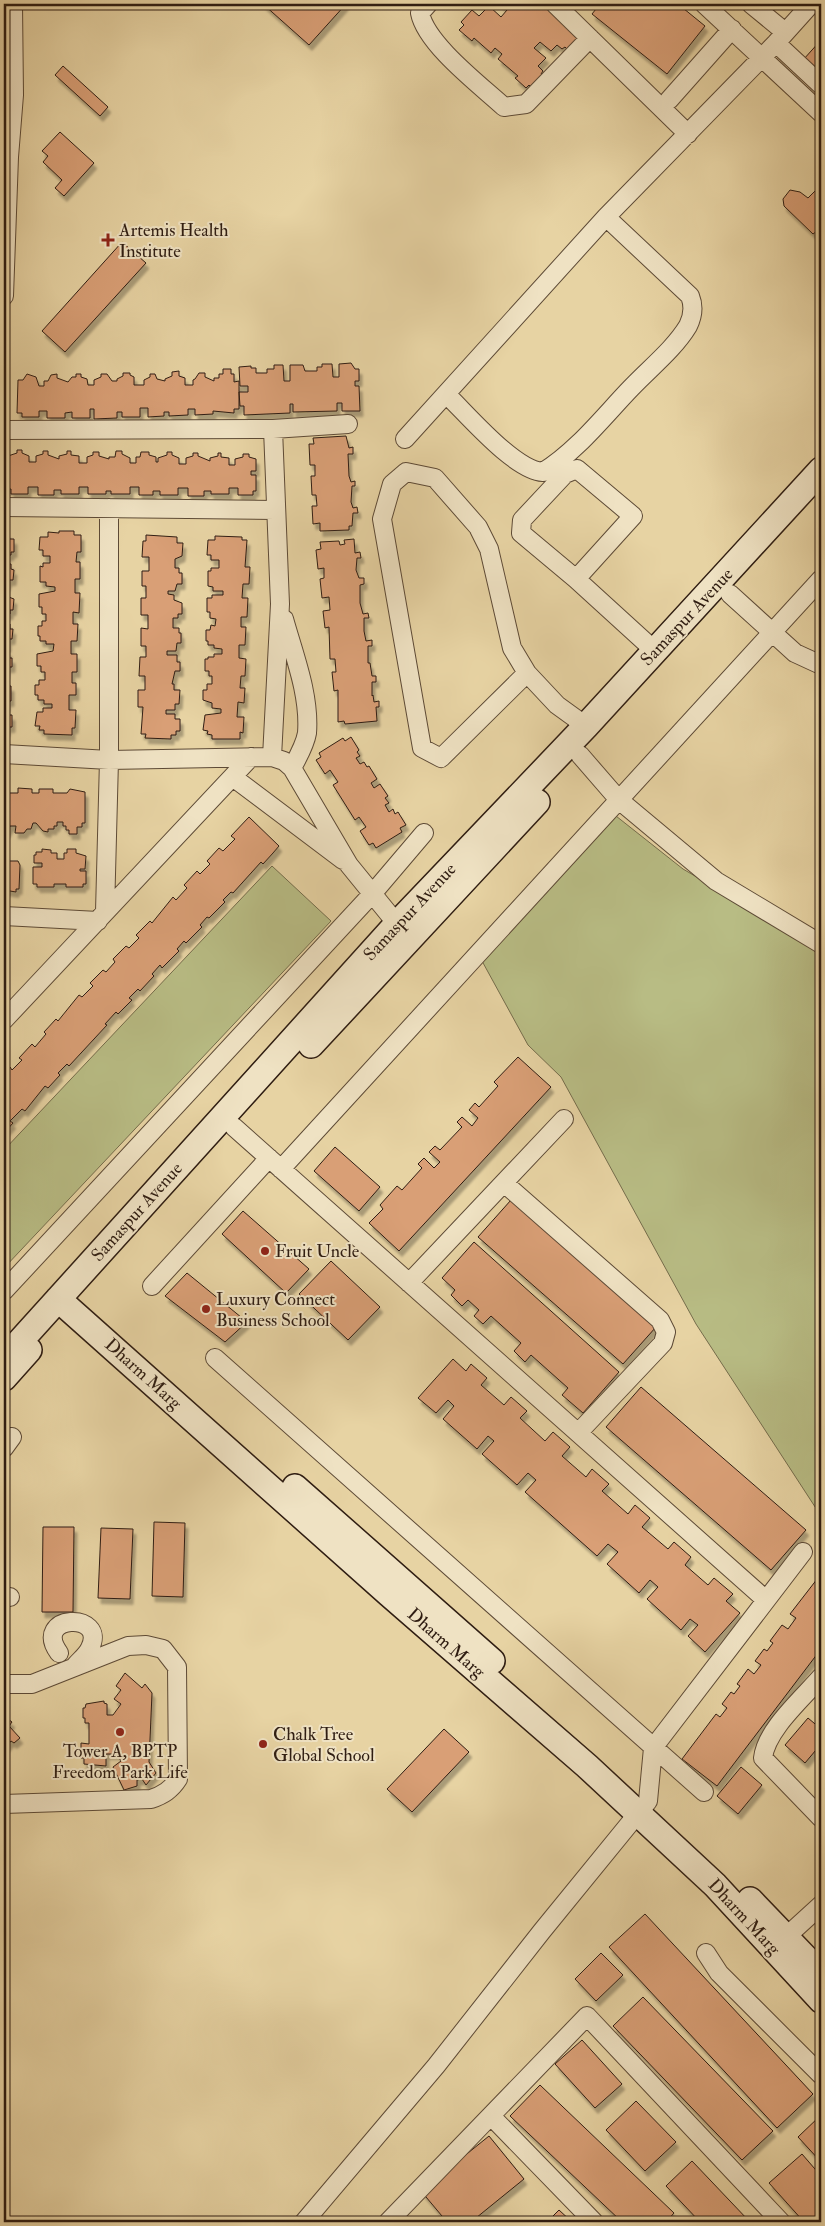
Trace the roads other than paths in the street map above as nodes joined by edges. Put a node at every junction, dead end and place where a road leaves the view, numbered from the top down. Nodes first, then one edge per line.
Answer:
1 (13, 4) edge
2 (428, 4) edge
3 (554, 4) edge
4 (567, 4) edge
5 (704, 4) edge
6 (751, 4) edge
7 (811, 4) edge
8 (732, 29) junction
9 (590, 38) junction
10 (781, 38) junction
11 (760, 58) junction
12 (821, 84) edge
13 (669, 100) junction
14 (821, 113) edge
15 (692, 130) junction
16 (6, 157) edge
17 (606, 217) junction
18 (4, 296) edge
19 (446, 394) junction
20 (348, 424) dead end
21 (273, 429) junction
22 (4, 430) edge
23 (405, 439) dead end
24 (821, 470) edge
25 (821, 496) edge
26 (4, 507) edge
27 (110, 508) junction
28 (275, 510) junction
29 (780, 527) junction
30 (576, 578) junction
31 (821, 579) edge
32 (730, 594) junction
33 (280, 604) junction
34 (772, 634) junction
35 (655, 651) junction
36 (821, 665) edge
37 (527, 673) junction
38 (586, 726) junction
39 (4, 754) edge
40 (580, 754) junction
41 (251, 757) junction
42 (272, 757) junction
43 (110, 760) junction
44 (292, 768) junction
45 (234, 778) junction
46 (619, 800) junction
47 (424, 833) dead end
48 (349, 864) junction
49 (373, 893) junction
50 (4, 916) edge
51 (101, 916) junction
52 (397, 924) junction
53 (821, 944) edge
54 (4, 1020) edge
55 (564, 1120) dead end
56 (234, 1127) junction
57 (275, 1163) junction
58 (504, 1183) junction
59 (409, 1283) junction
60 (152, 1286) dead end
61 (4, 1291) edge
62 (68, 1297) junction
63 (216, 1358) dead end
64 (4, 1359) edge
65 (4, 1378) edge
66 (578, 1433) junction
67 (803, 1552) dead end
68 (766, 1600) junction
69 (59, 1653) dead end
70 (73, 1669) junction
71 (821, 1677) edge
72 (4, 1684) edge
73 (654, 1748) junction
74 (704, 1792) dead end
75 (4, 1804) edge
76 (643, 1808) junction
77 (821, 1818) edge
78 (821, 1904) edge
79 (788, 1936) junction
80 (706, 1953) dead end
81 (821, 1974) edge
82 (821, 2000) edge
83 (821, 2075) edge
84 (492, 2117) junction
85 (398, 2218) edge
86 (304, 2222) edge
87 (594, 2222) edge
88 (781, 2222) edge

1 - 16 street
2 - 9 street
3 - 9 street
4 - 13 street
5 - 8 street
6 - 10 street
7 - 10 street
8 - 11 street
8 - 13 street
9 - 15 street
10 - 11 street
10 - 12 street
11 - 14 street
11 - 15 street
13 - 15 street
15 - 17 street
16 - 18 street
17 - 19 street
17 - 19 street
19 - 23 street
20 - 21 street
21 - 22 street
21 - 28 street
24 - 29 main road, Samaspur Avenue
25 - 29 main road, Samaspur Avenue
26 - 27 street
27 - 28 street
27 - 43 street
28 - 33 street
29 - 32 main road, Samaspur Avenue
29 - 35 main road, Samaspur Avenue
30 - 30 street
30 - 35 street
31 - 34 street
32 - 34 street
32 - 40 main road, Samaspur Avenue
33 - 42 street
33 - 44 street
34 - 36 street
34 - 46 street
35 - 38 main road, Samaspur Avenue
37 - 37 street
37 - 38 street
38 - 52 main road, Samaspur Avenue
39 - 43 street
40 - 46 street
40 - 56 main road, Samaspur Avenue
41 - 42 street
41 - 43 street
41 - 45 street
42 - 44 street
43 - 51 street
44 - 48 street
45 - 48 street
45 - 51 street
46 - 53 street
46 - 57 street
47 - 49 street
48 - 49 street
49 - 52 street
49 - 61 street
50 - 51 street
51 - 54 street
52 - 62 main road, Samaspur Avenue
55 - 58 street
56 - 57 street
56 - 62 main road, Samaspur Avenue
57 - 59 street
57 - 60 street
58 - 59 street
58 - 66 street
59 - 66 street
62 - 64 main road, Samaspur Avenue
62 - 65 main road, Samaspur Avenue
62 - 76 main road, Dharm Marg
63 - 73 street
66 - 68 street
67 - 68 street
68 - 73 street
69 - 70 street
70 - 72 street
70 - 75 street
71 - 77 street
73 - 74 street
73 - 76 street
76 - 79 main road, Dharm Marg
76 - 82 main road, Dharm Marg
76 - 86 street
78 - 79 street
79 - 81 main road, Dharm Marg
80 - 83 street
84 - 85 street
84 - 87 street
84 - 88 street

